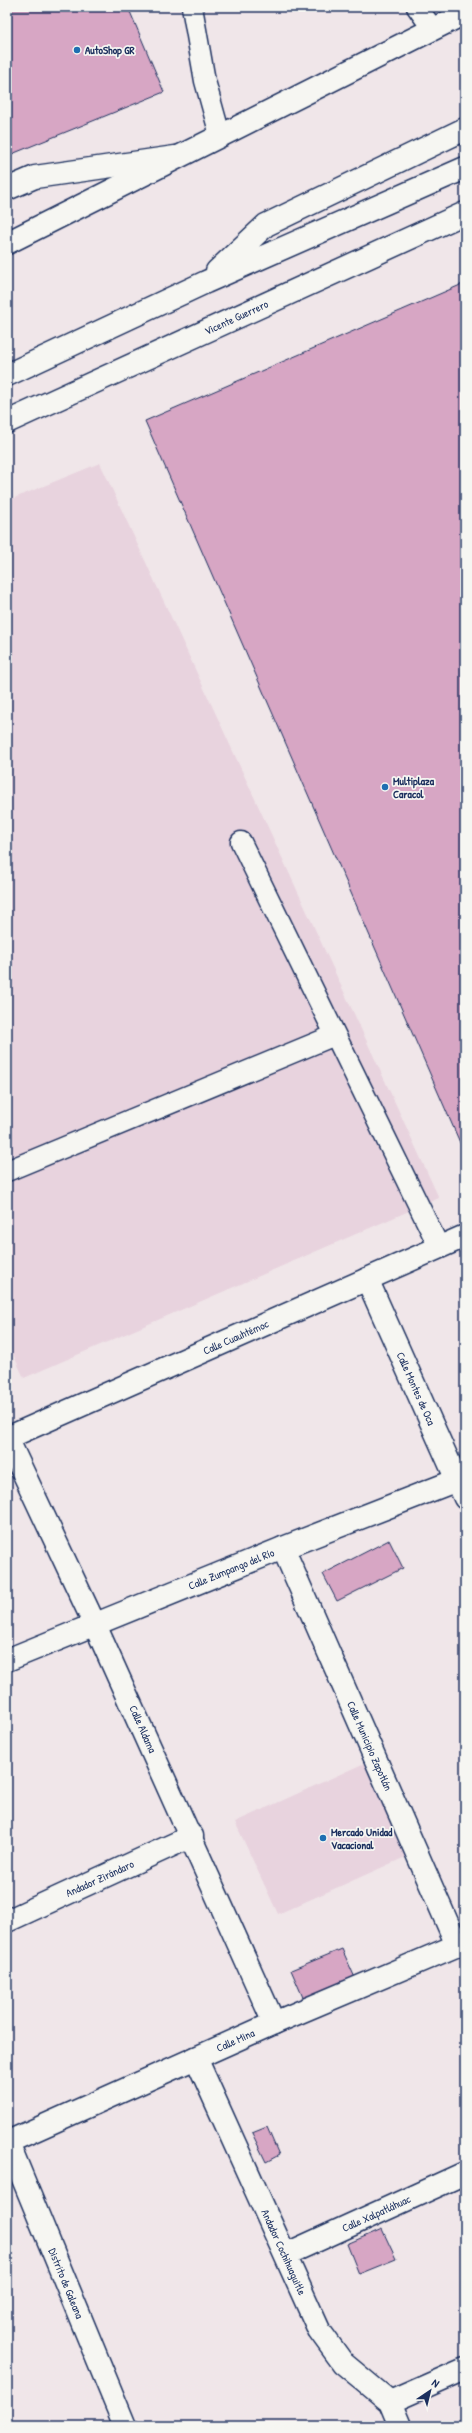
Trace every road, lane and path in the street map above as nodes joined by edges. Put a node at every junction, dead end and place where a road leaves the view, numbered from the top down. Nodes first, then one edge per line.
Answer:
1 (192, 7) edge
2 (417, 7) edge
3 (465, 13) edge
4 (432, 28) junction
5 (465, 129) edge
6 (220, 135) junction
7 (176, 157) junction
8 (465, 168) edge
9 (7, 189) edge
10 (465, 213) edge
11 (7, 243) edge
12 (206, 282) junction
13 (7, 375) edge
14 (7, 422) edge
15 (240, 842) dead end
16 (335, 1035) junction
17 (7, 1171) edge
18 (465, 1236) edge
19 (439, 1247) junction
20 (367, 1279) junction
21 (7, 1438) edge
22 (461, 1489) edge
23 (283, 1548) junction
24 (95, 1625) junction
25 (7, 1660) edge
26 (192, 1836) junction
27 (7, 1921) edge
28 (461, 1943) edge
29 (274, 2023) junction
30 (196, 2058) junction
31 (7, 2141) edge
32 (465, 2173) edge
33 (287, 2254) junction
34 (465, 2369) edge
35 (390, 2402) junction
36 (125, 2426) edge
37 (400, 2426) edge

1 - 6 lane
2 - 4 lane
3 - 4 street
4 - 6 street
5 - 12 street
6 - 7 street
7 - 9 street
7 - 11 street
8 - 12 street
10 - 14 street, Vicente Guerrero
12 - 13 street
15 - 16 lane
16 - 17 lane
16 - 19 lane
18 - 19 street, Calle Cuauhtémoc
19 - 20 street, Calle Cuauhtémoc
20 - 21 street, Calle Cuauhtémoc
20 - 22 street, Calle Montes de Oca
21 - 24 street, Calle Aldama
22 - 23 street, Calle Zumpango del Río
23 - 24 street, Calle Zumpango del Río
23 - 28 street, Calle Municipio Zapotlán
24 - 25 street, Calle Zumpango del Río
24 - 26 street, Calle Aldama
26 - 27 street, Andador Zirándaro
26 - 29 street, Calle Aldama
28 - 29 street, Calle Mina
29 - 30 street, Calle Mina
30 - 31 street, Calle Mina
30 - 33 street, Andador Cochihuaguitle
31 - 36 street, Distrito de Galeana
32 - 33 street, Calle Xalpatláhuac
33 - 35 street, Andador Cochihuaguitle
34 - 35 street
35 - 37 street, Andador Cochihuaguitle

